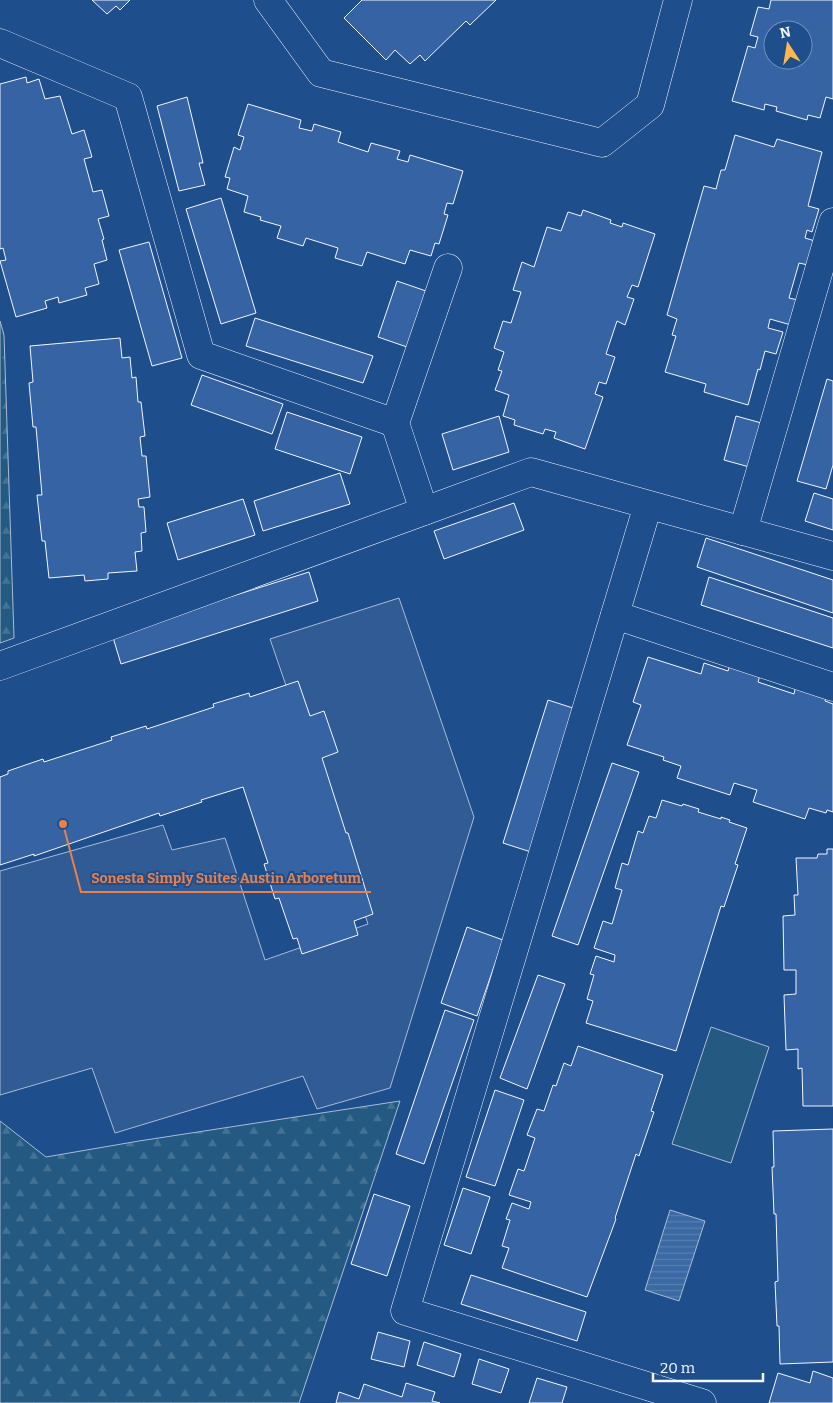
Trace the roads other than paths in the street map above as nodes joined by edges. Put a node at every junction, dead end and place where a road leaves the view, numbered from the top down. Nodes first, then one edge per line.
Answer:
1 (268, 0) edge
2 (678, 0) edge
3 (0, 43) edge
4 (833, 222) edge
5 (448, 268) dead end
6 (395, 423) junction
7 (648, 505) junction
8 (424, 511) junction
9 (742, 531) junction
10 (833, 556) edge
11 (615, 615) junction
12 (0, 666) edge
13 (833, 687) edge
14 (635, 1393) edge
15 (702, 1403) edge

1 - 2 lane
3 - 6 lane
4 - 9 lane
5 - 6 lane
6 - 8 lane
7 - 8 lane
7 - 9 lane
7 - 11 lane
8 - 12 lane
9 - 10 lane
11 - 13 lane
11 - 14 lane
14 - 15 lane

